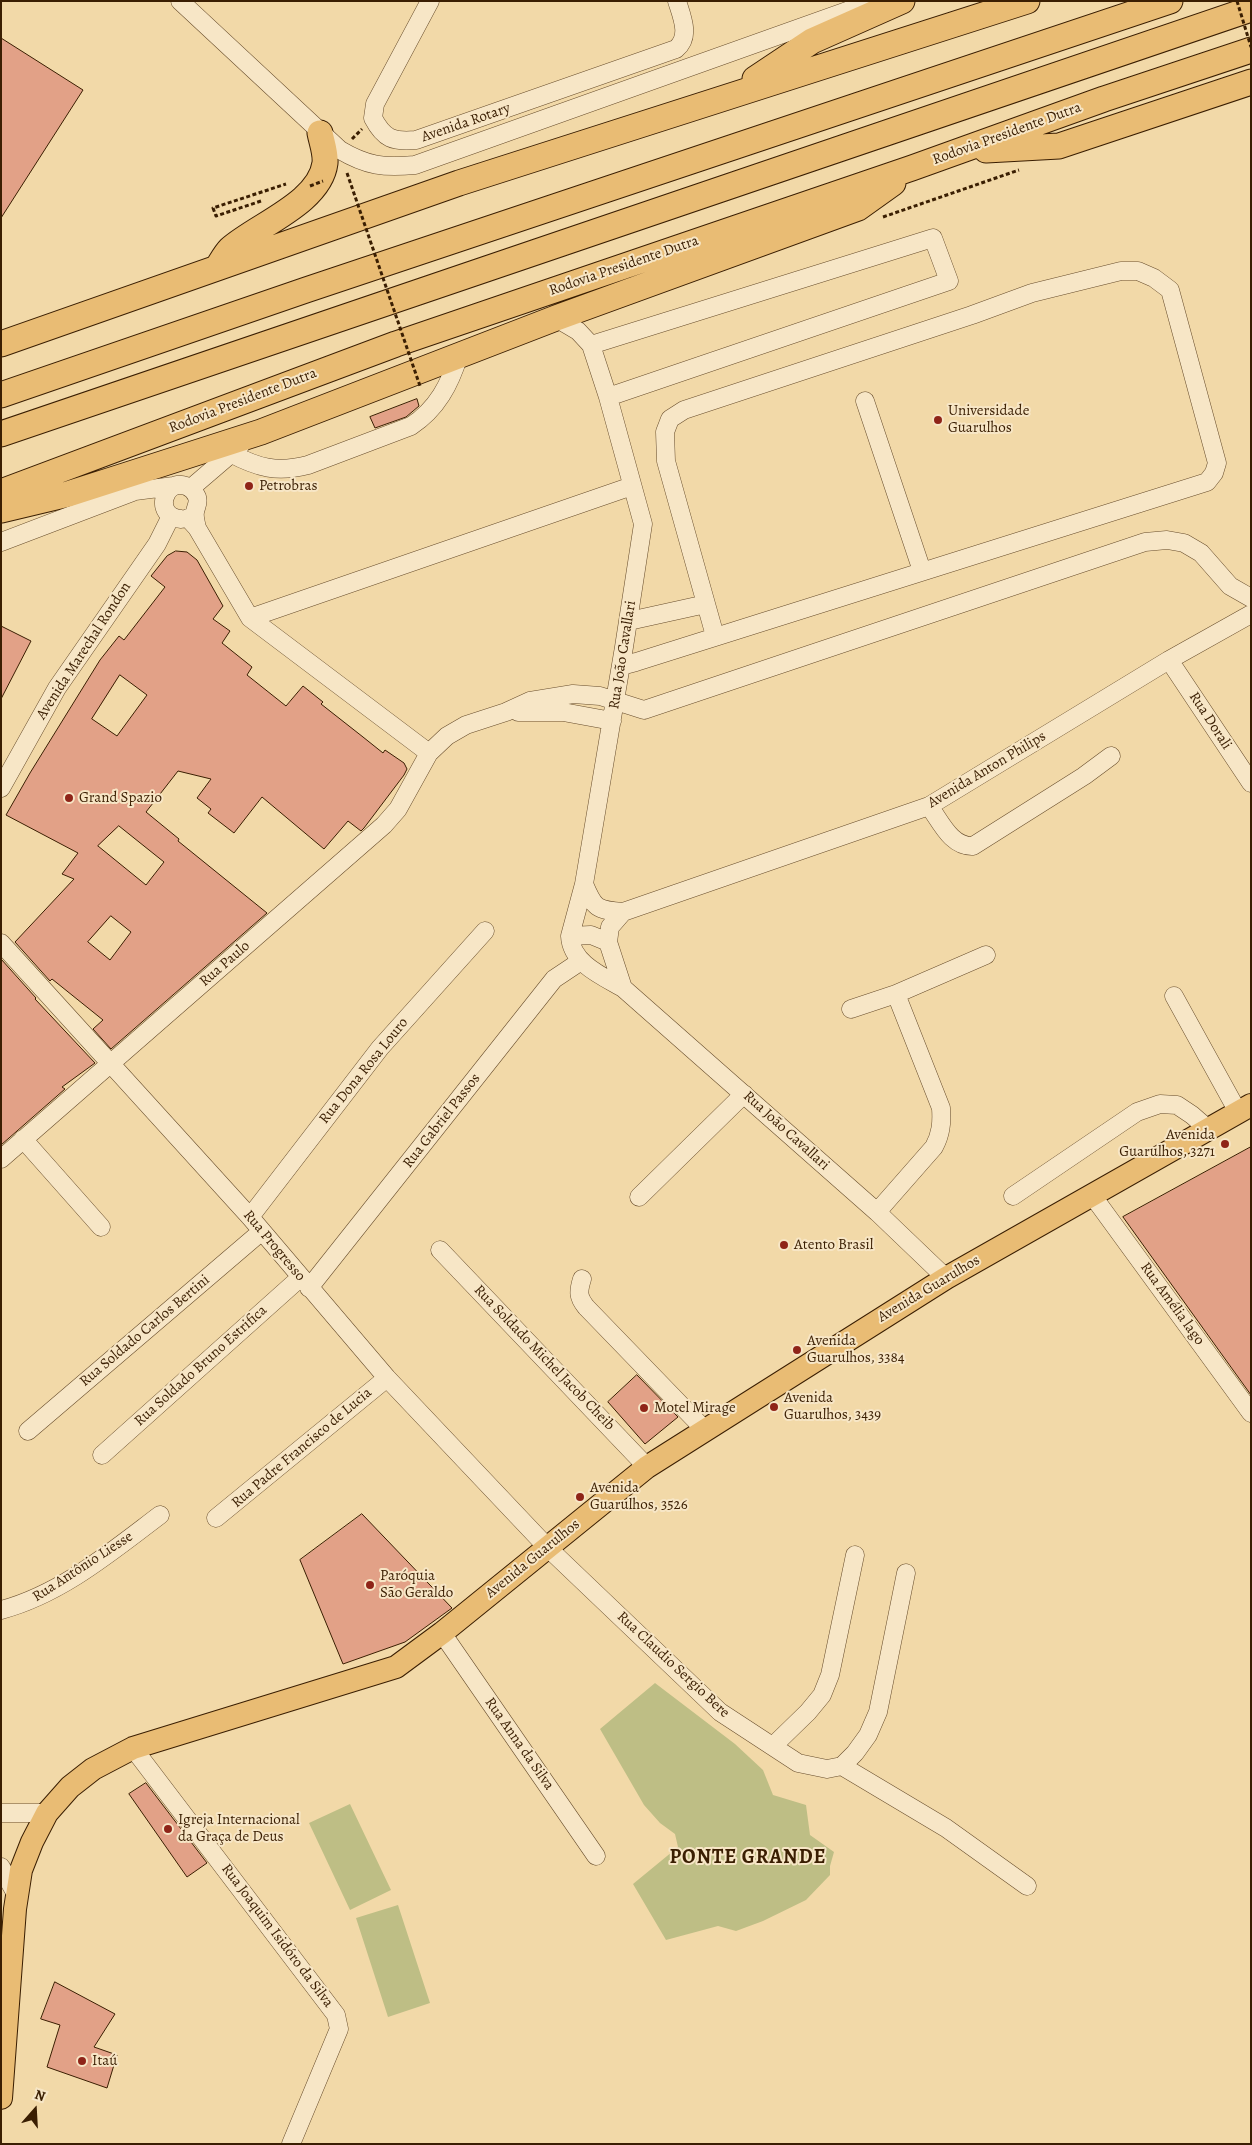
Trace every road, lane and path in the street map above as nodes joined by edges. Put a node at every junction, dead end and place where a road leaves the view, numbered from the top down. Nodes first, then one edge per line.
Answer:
1 (180, 1) edge
2 (430, 1) edge
3 (677, 1) edge
4 (875, 1) edge
5 (902, 1) edge
6 (1027, 1) edge
7 (1170, 1) edge
8 (1237, 1) edge
9 (1251, 9) edge
10 (1251, 48) edge
11 (1251, 82) edge
12 (732, 94) junction
13 (372, 118) junction
14 (320, 133) junction
15 (340, 150) junction
16 (958, 151) junction
17 (912, 168) junction
18 (347, 173) dead end
19 (323, 181) dead end
20 (289, 183) dead end
21 (300, 189) dead end
22 (263, 201) dead end
23 (216, 270) junction
24 (556, 318) junction
25 (1, 344) edge
26 (591, 345) junction
27 (459, 355) junction
28 (420, 386) dead end
29 (1, 394) edge
30 (608, 397) junction
31 (865, 401) dead end
32 (261, 432) junction
33 (1, 434) edge
34 (230, 453) junction
35 (632, 486) junction
36 (1, 492) edge
37 (182, 507) junction
38 (1, 510) edge
39 (1, 542) edge
40 (922, 571) junction
41 (1230, 586) junction
42 (1251, 598) edge
43 (706, 604) junction
44 (1245, 617) edge
45 (250, 618) junction
46 (628, 621) junction
47 (715, 636) junction
48 (1169, 660) junction
49 (621, 666) junction
50 (614, 701) junction
51 (506, 712) junction
52 (612, 721) junction
53 (429, 754) junction
54 (1111, 756) dead end
55 (1251, 783) edge
56 (1, 788) edge
57 (929, 806) junction
58 (584, 884) junction
59 (623, 912) junction
60 (485, 931) dead end
61 (570, 936) junction
62 (608, 942) junction
63 (1, 944) edge
64 (986, 955) dead end
65 (581, 961) junction
66 (623, 988) junction
67 (896, 994) junction
68 (1174, 996) dead end
69 (851, 1009) dead end
70 (111, 1064) junction
71 (744, 1094) junction
72 (1245, 1109) edge
73 (1208, 1130) junction
74 (23, 1139) junction
75 (1, 1159) edge
76 (1092, 1195) junction
77 (1012, 1196) dead end
78 (639, 1197) dead end
79 (877, 1212) junction
80 (250, 1217) junction
81 (101, 1228) dead end
82 (262, 1231) junction
83 (440, 1250) dead end
84 (946, 1278) junction
85 (582, 1279) dead end
86 (305, 1283) junction
87 (387, 1378) junction
88 (1251, 1413) edge
89 (704, 1429) junction
90 (28, 1431) dead end
91 (102, 1455) dead end
92 (647, 1467) junction
93 (160, 1515) dead end
94 (216, 1518) dead end
95 (547, 1547) junction
96 (855, 1555) dead end
97 (906, 1574) dead end
98 (1, 1610) edge
99 (442, 1633) junction
100 (772, 1746) junction
101 (133, 1748) junction
102 (842, 1766) junction
103 (1, 1813) edge
104 (47, 1813) junction
105 (596, 1856) dead end
106 (1, 1867) edge
107 (1027, 1886) dead end
108 (17, 1896) junction
109 (4, 2048) edge
110 (1, 2098) edge
111 (291, 2144) edge

1 - 14 street
2 - 13 street
3 - 13 street, Avenida Rotary
4 - 15 street
5 - 12 highway
6 - 12 highway
7 - 29 highway
8 - 10 path, bridge
9 - 33 highway
10 - 16 highway, Rodovia Presidente Dutra
11 - 16 highway
12 - 23 highway
13 - 15 path
14 - 15 street
14 - 23 highway
16 - 17 highway, Rodovia Presidente Dutra
17 - 24 highway
17 - 36 highway, Rodovia Presidente Dutra
18 - 28 path, bridge
19 - 21 path, bridge
20 - 22 path
23 - 25 highway
24 - 26 street, Rua João Cavallari
24 - 27 highway
26 - 30 street, Rua João Cavallari
26 - 30 street
27 - 32 highway
27 - 34 street
30 - 35 street, Rua João Cavallari
31 - 40 street
32 - 34 street
32 - 38 highway
34 - 37 street
35 - 45 street
35 - 46 street, Rua João Cavallari
37 - 39 street
37 - 45 street
37 - 56 street, Avenida Marechal Rondon
40 - 43 street
40 - 47 street
41 - 42 street
41 - 44 street
41 - 50 street
43 - 46 street
43 - 47 street
44 - 48 street, Avenida Anton Philips
45 - 53 street
46 - 49 street, Rua João Cavallari
47 - 49 street
48 - 55 street, Rua Dorali
48 - 57 street, Avenida Anton Philips
49 - 50 street, Rua João Cavallari
50 - 51 street
50 - 52 street, Rua João Cavallari
51 - 52 street
51 - 53 street, Rua Paulo
52 - 58 street, Rua João Cavallari
53 - 70 street, Rua Paulo
54 - 57 street
57 - 59 street, Avenida Anton Philips
58 - 59 street
58 - 61 street, Rua João Cavallari
59 - 62 street
60 - 80 street, Rua Dona Rosa Louro
61 - 62 street
61 - 65 street, Rua João Cavallari
62 - 66 street
63 - 70 street, Rua Progresso
64 - 67 street
65 - 66 street, Rua João Cavallari
65 - 86 street, Rua Gabriel Passos
66 - 71 street, Rua João Cavallari
67 - 69 street
67 - 79 street
68 - 72 street
70 - 74 street, Rua Paulo
70 - 80 street, Rua Progresso
71 - 78 street
71 - 79 street, Rua João Cavallari
72 - 73 main road, Avenida Guarulhos
73 - 76 main road, Avenida Guarulhos
73 - 77 street
74 - 75 street, Rua Paulo
74 - 81 street
76 - 84 main road, Avenida Guarulhos
76 - 88 street, Rua Amélia lago
79 - 84 street, Rua João Cavallari
80 - 82 street, Rua Progresso
82 - 86 street, Rua Progresso
82 - 90 street, Rua Soldado Carlos Bertini
83 - 92 street, Rua Soldado Michel Jacob Cheib
84 - 89 main road, Avenida Guarulhos
85 - 89 street
86 - 87 street, Rua Progresso
86 - 91 street, Rua Soldado Bruno Estrifica
87 - 94 street, Rua Padre Francisco de Lucia
87 - 95 street, Rua Progresso
89 - 92 main road, Avenida Guarulhos
92 - 95 main road, Avenida Guarulhos
93 - 98 street, Rua Antônio Liesse
95 - 99 main road, Avenida Guarulhos
95 - 100 street, Rua Claudio Sergio Bere
96 - 100 street
97 - 102 street
99 - 101 main road, Avenida Guarulhos
99 - 105 street, Rua Anna da Silva
100 - 102 street, Rua Claudio Sergio Bere
101 - 104 main road, Avenida Guarulhos
101 - 111 street, Rua Joaquim Isidóro da Silva
102 - 107 street
103 - 104 street
104 - 108 main road, Avenida Guarulhos
106 - 108 street
108 - 109 main road, Avenida Guarulhos
109 - 110 main road, Avenida Guarulhos

